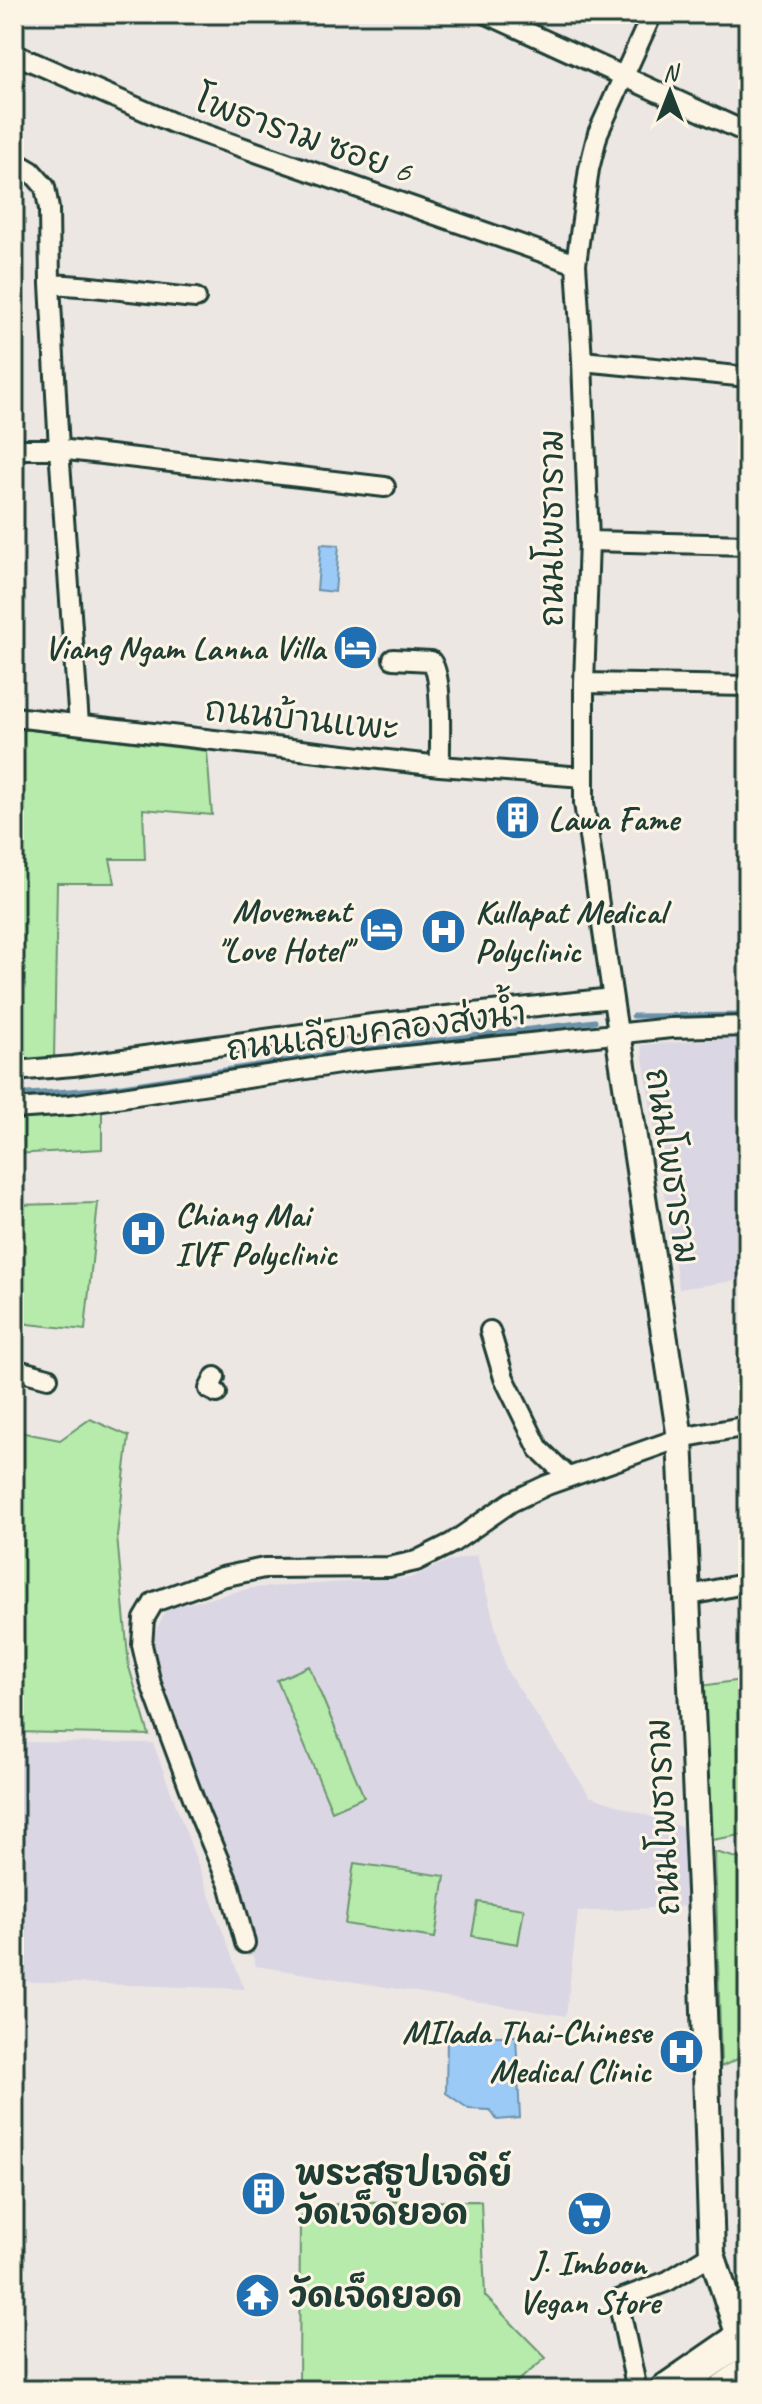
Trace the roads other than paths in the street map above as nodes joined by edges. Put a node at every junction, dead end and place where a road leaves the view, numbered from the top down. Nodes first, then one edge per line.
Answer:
1 (487, 14) edge
2 (652, 14) edge
3 (14, 54) edge
4 (623, 77) junction
5 (748, 133) edge
6 (14, 161) edge
7 (576, 264) junction
8 (50, 284) junction
9 (196, 298) dead end
10 (582, 361) junction
11 (748, 377) edge
12 (14, 449) edge
13 (59, 449) junction
14 (385, 487) dead end
15 (589, 541) junction
16 (748, 545) edge
17 (393, 659) dead end
18 (584, 683) junction
19 (748, 686) edge
20 (14, 717) edge
21 (79, 724) junction
22 (440, 766) junction
23 (583, 777) junction
24 (612, 998) junction
25 (748, 1026) edge
26 (618, 1033) junction
27 (14, 1071) edge
28 (14, 1109) edge
29 (490, 1331) dead end
30 (14, 1369) edge
31 (48, 1378) dead end
32 (748, 1426) edge
33 (680, 1438) junction
34 (568, 1477) junction
35 (748, 1583) edge
36 (686, 1596) junction
37 (245, 1943) dead end
38 (712, 2254) junction
39 (744, 2336) edge
40 (748, 2373) edge
41 (637, 2390) edge
42 (667, 2390) edge
43 (724, 2390) edge

1 - 4 street
2 - 4 street, ถนนโพธาราม
3 - 7 street, โพธาราม ซอย 6
4 - 5 street
4 - 7 street, ถนนโพธาราม
6 - 8 street
7 - 10 street, ถนนโพธาราม
8 - 9 street
8 - 13 street
10 - 11 street
10 - 15 street, ถนนโพธาราม
12 - 13 street
13 - 14 street
13 - 21 street
15 - 16 street
15 - 18 street, ถนนโพธาราม
17 - 22 street
18 - 19 street
18 - 23 street, ถนนโพธาราม
20 - 21 street, ถนนบ้านแพะ
21 - 22 street, ถนนบ้านแพะ
22 - 23 street, ถนนบ้านแพะ
23 - 24 street, ถนนโพธาราม
24 - 26 street, ถนนโพธาราม
24 - 27 street, ถนนเลียบคลองส่งน้ำ
25 - 26 street, ถนนเลียบคลองส่งน้ำ
26 - 28 street, ถนนเลียบคลองส่งน้ำ
26 - 33 street, ถนนโพธาราม
29 - 34 street
30 - 31 street
32 - 33 street
33 - 34 street
33 - 36 street, ถนนโพธาราม
34 - 37 street
35 - 36 street
36 - 38 street, ถนนโพธาราม
38 - 39 street, ถนนโพธาราม
38 - 41 street
39 - 42 highway
40 - 43 highway

